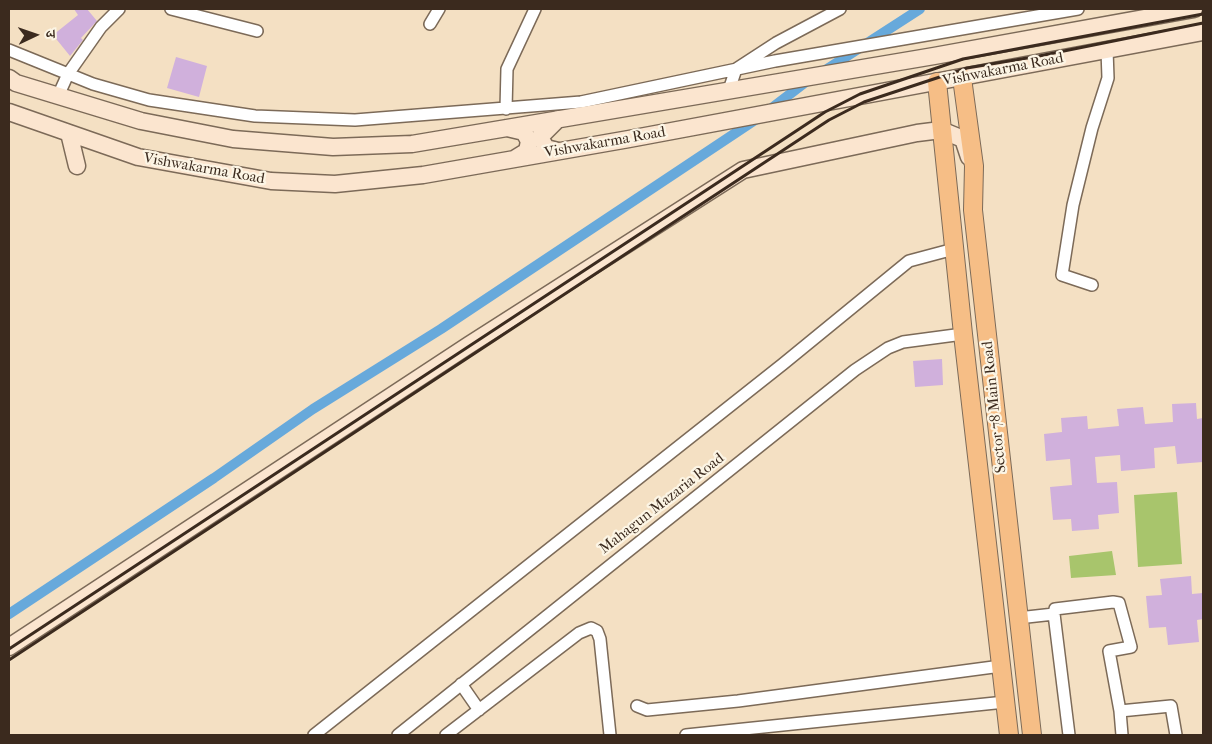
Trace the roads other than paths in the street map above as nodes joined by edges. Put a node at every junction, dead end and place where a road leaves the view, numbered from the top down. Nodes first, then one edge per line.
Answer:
1 (119, 9) edge
2 (171, 9) edge
3 (439, 9) edge
4 (535, 9) edge
5 (840, 9) edge
6 (1078, 9) edge
7 (1191, 9) edge
8 (430, 24) dead end
9 (257, 31) dead end
10 (1203, 32) edge
11 (9, 50) edge
12 (1107, 50) junction
13 (736, 69) junction
14 (68, 74) junction
15 (9, 78) edge
16 (962, 78) junction
17 (937, 82) junction
18 (729, 90) junction
19 (58, 96) junction
20 (506, 109) junction
21 (9, 112) edge
22 (558, 119) junction
23 (508, 128) junction
24 (942, 130) junction
25 (69, 133) junction
26 (558, 151) junction
27 (514, 159) junction
28 (77, 166) dead end
29 (974, 166) junction
30 (954, 249) junction
31 (1092, 285) dead end
32 (963, 334) junction
33 (1003, 480) junction
34 (980, 482) junction
35 (1054, 614) junction
36 (1018, 618) junction
37 (9, 647) edge
38 (1001, 666) junction
39 (460, 684) junction
40 (1005, 702) junction
41 (637, 706) dead end
42 (479, 710) junction
43 (1120, 711) junction
44 (789, 730) edge
45 (314, 735) edge
46 (398, 735) edge
47 (446, 735) edge
48 (610, 735) edge
49 (686, 735) edge
50 (1009, 735) edge
51 (1032, 735) edge
52 (1069, 735) edge
53 (1122, 735) edge
54 (1176, 735) edge

1 - 14 street
2 - 9 street
3 - 8 street
4 - 20 street
5 - 13 street
6 - 13 street
7 - 18 main road, Vishwakarma Road
10 - 12 main road, Vishwakarma Road
11 - 14 street
12 - 16 main road, Vishwakarma Road
12 - 31 street
13 - 18 street
13 - 20 street
14 - 19 street
14 - 20 street
15 - 19 main road, Vishwakarma Road
16 - 17 main road, Vishwakarma Road
16 - 29 main road, Sector 78 Main Road
17 - 24 main road, Sector 78 Main Road
17 - 26 main road, Vishwakarma Road
18 - 22 main road, Vishwakarma Road
19 - 23 main road, Vishwakarma Road
21 - 25 main road, Vishwakarma Road
22 - 23 main road, Vishwakarma Road
22 - 26 main road
23 - 27 main road
24 - 29 main road
24 - 30 main road, Sector 78 Main Road
24 - 37 main road
25 - 27 main road, Vishwakarma Road
25 - 28 main road
26 - 27 main road, Vishwakarma Road
29 - 33 main road, Sector 78 Main Road
30 - 32 main road, Sector 78 Main Road
30 - 45 street
32 - 34 main road, Sector 78 Main Road
32 - 39 street, Mahagun Mazaria Road
33 - 34 main road
33 - 36 main road, Sector 78 Main Road
34 - 38 main road, Sector 78 Main Road
35 - 36 street
35 - 43 street
35 - 52 street
36 - 51 main road, Sector 78 Main Road
38 - 40 main road, Sector 78 Main Road
38 - 41 street
39 - 42 street
39 - 46 street, Mahagun Mazaria Road
40 - 44 street
40 - 50 main road, Sector 78 Main Road
42 - 47 street
42 - 48 street
43 - 53 street
43 - 54 street
44 - 49 street

